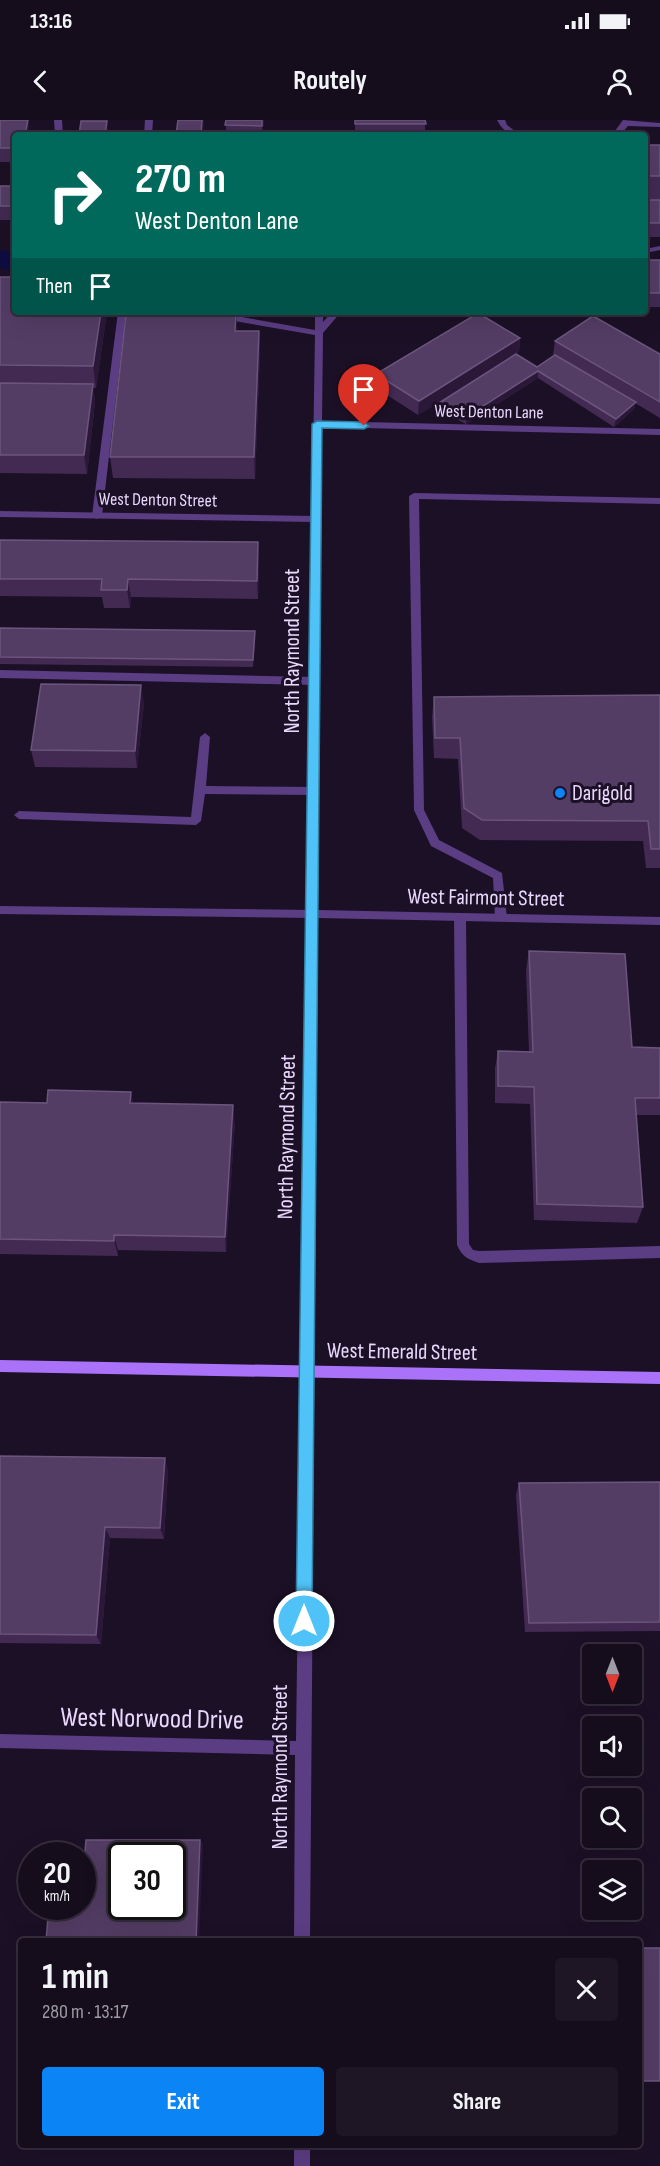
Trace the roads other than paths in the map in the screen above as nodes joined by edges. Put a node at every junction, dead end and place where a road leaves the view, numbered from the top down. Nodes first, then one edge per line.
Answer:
1 (501, 120) edge
2 (626, 122) edge
3 (660, 125) edge
4 (512, 132) edge
5 (122, 315) edge
6 (216, 315) edge
7 (319, 315) edge
8 (334, 315) edge
9 (318, 333) junction
10 (317, 424) junction
11 (660, 432) edge
12 (660, 501) edge
13 (0, 514) edge
14 (97, 516) junction
15 (315, 519) junction
16 (0, 674) edge
17 (315, 681) junction
18 (205, 737) dead end
19 (200, 790) junction
20 (313, 791) junction
21 (20, 814) dead end
22 (0, 909) edge
23 (312, 914) junction
24 (460, 917) junction
25 (501, 918) junction
26 (660, 921) edge
27 (660, 1252) edge
28 (0, 1366) edge
29 (308, 1371) junction
30 (660, 1378) edge
31 (0, 1741) edge
32 (302, 1748) junction
33 (302, 1938) edge
34 (302, 2148) edge
35 (302, 2166) edge

1 - 4 street
2 - 3 street
5 - 14 street
6 - 9 street
7 - 9 street, North Raymond Street
8 - 9 street
9 - 10 street, North Raymond Street
10 - 11 street, West Denton Lane
10 - 15 street, North Raymond Street
12 - 25 street
13 - 14 street, West Denton Street
14 - 15 street, West Denton Street
15 - 17 street, North Raymond Street
16 - 17 street
17 - 20 street, North Raymond Street
18 - 19 street
19 - 20 street
19 - 21 street
20 - 23 street, North Raymond Street
22 - 23 street, West Fairmont Street
23 - 24 street, West Fairmont Street
23 - 29 street, North Raymond Street
24 - 25 street, West Fairmont Street
24 - 27 street
25 - 26 street, West Fairmont Street
28 - 29 main road, West Emerald Street
29 - 30 main road, West Emerald Street
29 - 32 street, North Raymond Street
31 - 32 street, West Norwood Drive
32 - 33 street, North Raymond Street
34 - 35 street

